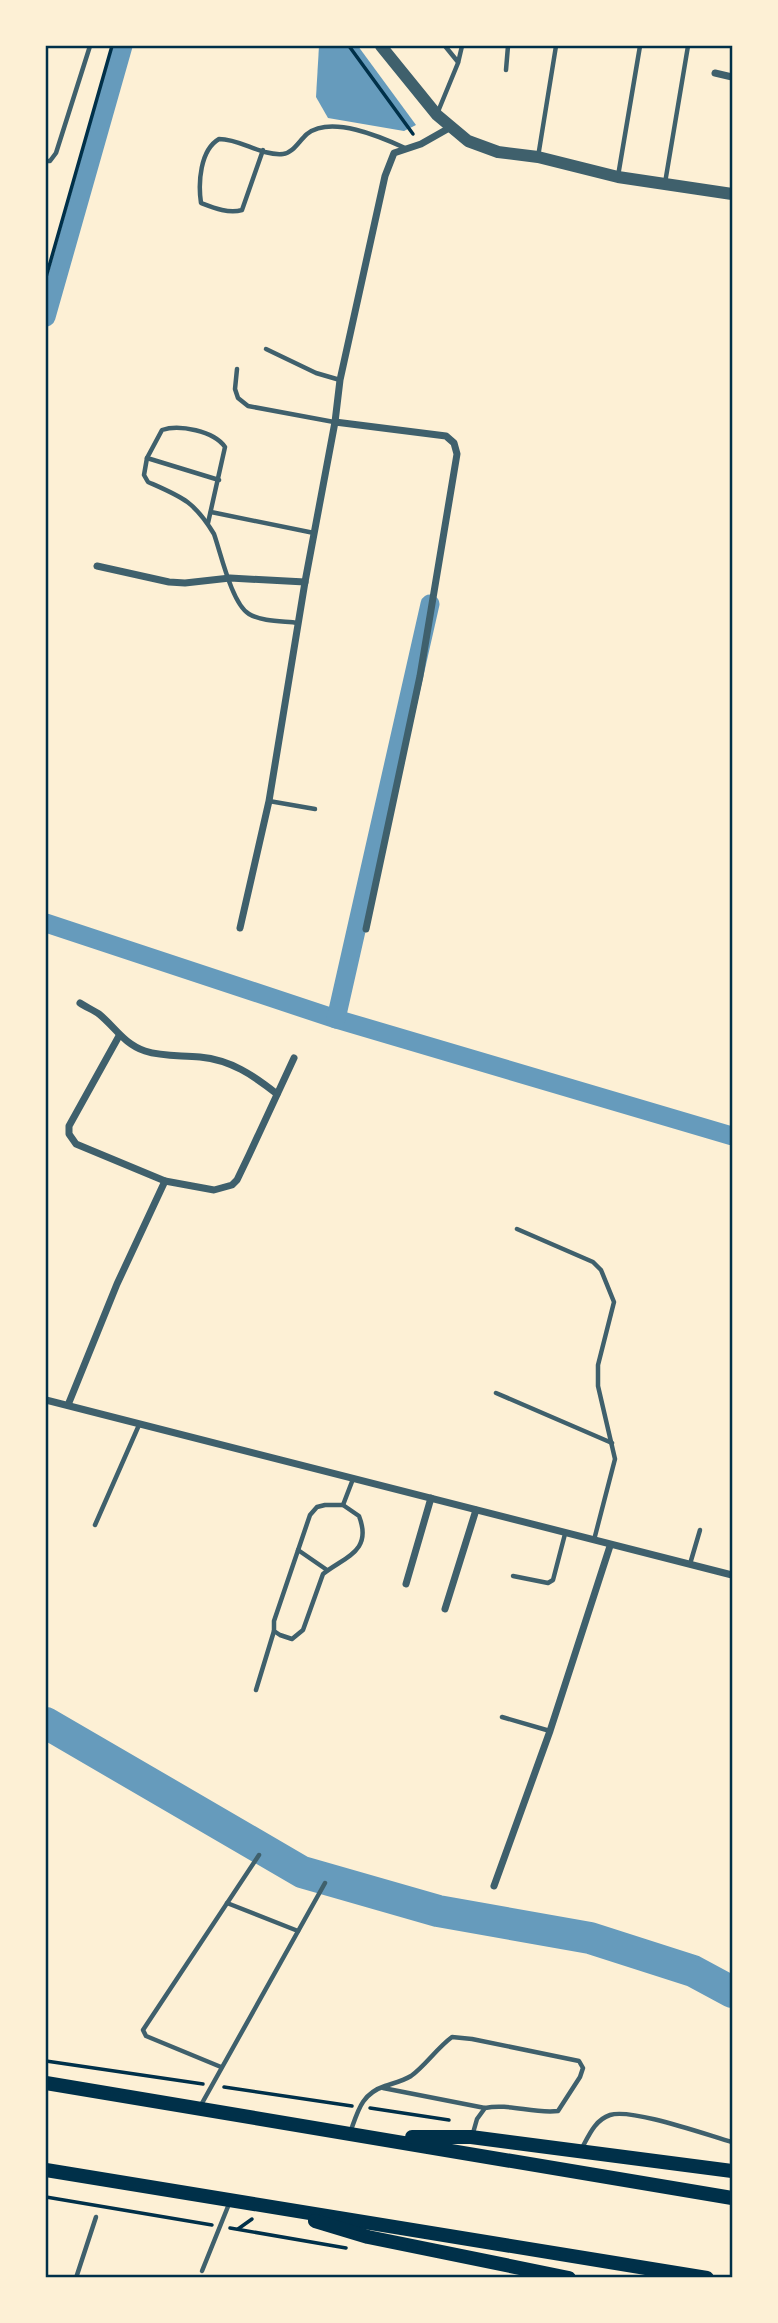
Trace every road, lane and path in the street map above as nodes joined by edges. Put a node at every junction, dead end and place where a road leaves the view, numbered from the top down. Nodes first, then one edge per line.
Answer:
1 (90, 46) edge
2 (112, 46) edge
3 (349, 46) edge
4 (381, 46) edge
5 (445, 46) edge
6 (462, 46) edge
7 (509, 46) edge
8 (556, 46) edge
9 (640, 46) edge
10 (688, 46) edge
11 (458, 63) junction
12 (506, 70) dead end
13 (715, 73) dead end
14 (733, 77) edge
15 (437, 115) junction
16 (451, 127) junction
17 (415, 136) dead end
18 (405, 148) junction
19 (262, 150) junction
20 (538, 157) junction
21 (46, 161) edge
22 (618, 177) junction
23 (665, 185) junction
24 (733, 194) edge
25 (46, 277) edge
26 (266, 349) dead end
27 (237, 369) dead end
28 (340, 380) junction
29 (335, 422) junction
30 (147, 458) junction
31 (219, 480) junction
32 (211, 512) junction
33 (208, 523) junction
34 (314, 533) junction
35 (97, 566) dead end
36 (230, 578) junction
37 (305, 582) junction
38 (299, 623) junction
39 (269, 801) junction
40 (315, 809) dead end
41 (240, 928) dead end
42 (366, 929) dead end
43 (80, 1003) dead end
44 (119, 1036) junction
45 (294, 1058) dead end
46 (277, 1094) junction
47 (165, 1181) junction
48 (517, 1229) dead end
49 (496, 1393) dead end
50 (46, 1400) edge
51 (68, 1405) junction
52 (139, 1424) junction
53 (613, 1444) junction
54 (353, 1479) junction
55 (431, 1498) junction
56 (343, 1506) junction
57 (476, 1510) junction
58 (95, 1525) dead end
59 (700, 1530) dead end
60 (565, 1534) junction
61 (594, 1541) junction
62 (610, 1546) junction
63 (298, 1550) junction
64 (689, 1565) junction
65 (327, 1570) junction
66 (733, 1575) edge
67 (513, 1576) dead end
68 (405, 1584) dead end
69 (444, 1609) dead end
70 (274, 1631) junction
71 (256, 1690) dead end
72 (502, 1717) dead end
73 (550, 1731) junction
74 (259, 1855) dead end
75 (325, 1883) dead end
76 (494, 1886) dead end
77 (227, 1903) junction
78 (298, 1931) junction
79 (46, 2061) edge
80 (221, 2067) junction
81 (46, 2083) edge
82 (211, 2085) junction
83 (381, 2087) junction
84 (360, 2107) junction
85 (485, 2108) junction
86 (199, 2109) junction
87 (473, 2131) junction
88 (350, 2134) junction
89 (375, 2138) junction
90 (733, 2142) edge
91 (580, 2151) junction
92 (46, 2170) edge
93 (733, 2171) edge
94 (46, 2197) edge
95 (733, 2198) edge
96 (230, 2200) junction
97 (271, 2206) junction
98 (96, 2217) dead end
99 (221, 2227) junction
100 (357, 2250) dead end
101 (202, 2271) dead end
102 (76, 2277) edge
103 (569, 2277) edge
104 (707, 2277) edge

1 - 21 lane
2 - 25 path
3 - 17 path
4 - 15 street
5 - 11 lane
6 - 11 lane
7 - 12 lane
8 - 20 lane
9 - 22 lane
10 - 23 lane
11 - 15 lane
13 - 14 street
15 - 16 street
16 - 18 street
16 - 20 street
18 - 19 lane
18 - 28 street
19 - 19 lane
20 - 22 street
22 - 23 street
23 - 24 street
26 - 28 lane
27 - 29 lane
28 - 29 street
29 - 34 street
29 - 42 street
30 - 31 lane
30 - 31 lane
30 - 33 lane
31 - 32 lane
32 - 33 lane
32 - 34 lane
33 - 36 lane
34 - 37 street
35 - 36 street
36 - 37 street
36 - 38 lane
37 - 38 street
38 - 39 street
39 - 40 lane
39 - 41 street
43 - 44 street
44 - 46 street
44 - 47 street
45 - 46 street
46 - 47 street
47 - 51 street
48 - 53 lane
49 - 53 lane
50 - 51 street
51 - 52 street
52 - 54 street
52 - 58 lane
53 - 61 lane
54 - 55 street
54 - 56 lane
55 - 57 street
55 - 68 street
56 - 63 lane
56 - 65 lane
57 - 60 street
57 - 69 street
59 - 64 lane
60 - 61 street
60 - 67 lane
61 - 62 street
62 - 64 street
62 - 73 street
63 - 65 lane
63 - 70 lane
64 - 66 street
65 - 70 lane
70 - 71 lane
72 - 73 lane
73 - 76 street
74 - 77 lane
75 - 78 lane
77 - 78 lane
77 - 80 lane
78 - 80 lane
79 - 82 path
80 - 82 lane
81 - 86 main road
82 - 84 path
82 - 86 lane
83 - 84 lane
83 - 85 lane
83 - 85 lane
84 - 87 path
84 - 88 lane
85 - 87 lane
86 - 88 main road
87 - 89 main road
87 - 91 main road
88 - 89 main road
89 - 95 main road
90 - 91 lane
91 - 93 main road
92 - 96 main road
94 - 99 path
96 - 97 main road
96 - 99 lane
97 - 103 main road
97 - 104 main road
98 - 102 lane
99 - 100 path
99 - 101 lane

